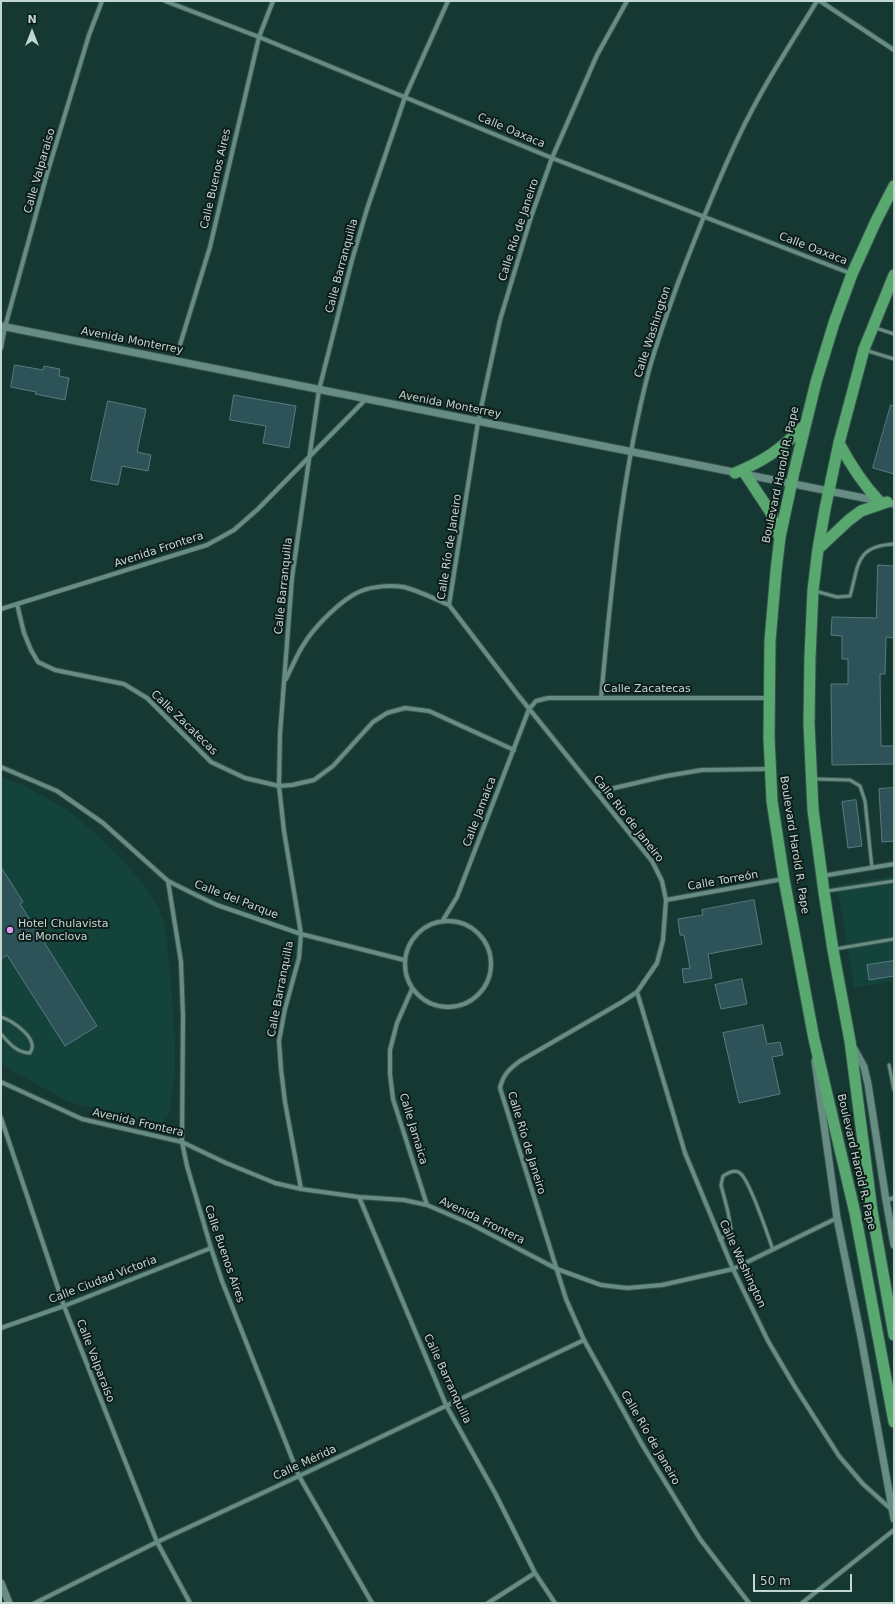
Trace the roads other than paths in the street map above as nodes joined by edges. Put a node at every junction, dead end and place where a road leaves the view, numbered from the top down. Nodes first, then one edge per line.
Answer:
1 (102, 1) edge
2 (165, 1) edge
3 (273, 1) edge
4 (448, 1) edge
5 (627, 1) edge
6 (819, 1) edge
7 (259, 37) junction
8 (894, 50) edge
9 (405, 97) junction
10 (552, 158) junction
11 (894, 186) edge
12 (702, 217) junction
13 (852, 274) junction
14 (894, 275) edge
15 (3, 327) edge
16 (872, 327) junction
17 (894, 334) edge
18 (1, 348) edge
19 (864, 349) junction
20 (894, 359) edge
21 (175, 361) junction
22 (318, 390) junction
23 (366, 399) junction
24 (478, 422) junction
25 (805, 425) junction
26 (839, 443) junction
27 (631, 452) junction
28 (308, 457) junction
29 (741, 474) junction
30 (792, 484) junction
31 (828, 491) junction
32 (887, 502) edge
33 (780, 537) junction
34 (894, 544) edge
35 (818, 549) junction
36 (813, 590) junction
37 (17, 604) junction
38 (449, 605) junction
39 (1, 609) edge
40 (285, 682) junction
41 (601, 698) junction
42 (769, 698) junction
43 (529, 709) junction
44 (514, 750) junction
45 (1, 767) edge
46 (770, 769) junction
47 (811, 779) junction
48 (279, 786) junction
49 (597, 792) junction
50 (894, 864) edge
51 (872, 868) junction
52 (822, 876) junction
53 (784, 879) junction
54 (168, 881) junction
55 (894, 881) edge
56 (824, 892) junction
57 (666, 900) junction
58 (443, 920) junction
59 (301, 934) junction
60 (894, 939) edge
61 (833, 950) junction
62 (404, 960) junction
63 (412, 989) junction
64 (637, 992) junction
65 (1, 1017) edge
66 (1, 1034) edge
67 (814, 1038) junction
68 (850, 1041) junction
69 (889, 1065) dead end
70 (1, 1082) edge
71 (894, 1090) edge
72 (1, 1118) edge
73 (182, 1142) junction
74 (301, 1189) junction
75 (359, 1197) junction
76 (894, 1198) edge
77 (886, 1200) junction
78 (427, 1205) junction
79 (837, 1218) junction
80 (720, 1240) junction
81 (894, 1245) edge
82 (210, 1248) junction
83 (773, 1250) junction
84 (557, 1269) junction
85 (733, 1269) junction
86 (64, 1306) junction
87 (1, 1328) edge
88 (894, 1335) edge
89 (584, 1340) junction
90 (446, 1405) junction
91 (894, 1422) edge
92 (299, 1476) junction
93 (893, 1510) junction
94 (894, 1519) edge
95 (894, 1530) edge
96 (157, 1542) junction
97 (535, 1573) junction
98 (1, 1583) edge
99 (9, 1603) edge
100 (35, 1603) edge
101 (190, 1603) edge
102 (372, 1603) edge
103 (488, 1603) edge
104 (555, 1603) edge
105 (748, 1603) edge
106 (802, 1603) edge

1 - 15 street, Calle Valparaíso
2 - 7 street, Calle Oaxaca
3 - 7 street, Calle Buenos Aires
4 - 9 street, Calle Barranquilla
5 - 10 street, Calle Río de Janeiro
6 - 8 street
6 - 12 street, Calle Washington
7 - 9 street, Calle Oaxaca
7 - 21 street, Calle Buenos Aires
9 - 10 street, Calle Oaxaca
9 - 22 street, Calle Barranquilla
10 - 12 street, Calle Oaxaca
10 - 24 street, Calle Río de Janeiro
11 - 13 highway, Boulevard Harold R. Pape
12 - 13 street, Calle Oaxaca
12 - 27 street, Calle Washington
13 - 25 highway, Boulevard Harold R. Pape
14 - 16 highway, Boulevard Harold R. Pape
15 - 18 street, Calle Valparaíso
15 - 21 street, Avenida Monterrey
16 - 17 lane
16 - 19 highway, Boulevard Harold R. Pape
19 - 20 lane
19 - 26 highway, Boulevard Harold R. Pape
21 - 22 street, Avenida Monterrey
22 - 23 street, Avenida Monterrey
22 - 28 street, Calle Barranquilla
23 - 24 street, Avenida Monterrey
23 - 28 street, Avenida Frontera
24 - 27 street, Avenida Monterrey
24 - 38 street, Calle Río de Janeiro
25 - 29 highway
25 - 30 highway, Boulevard Harold R. Pape
26 - 31 highway, Boulevard Harold R. Pape
26 - 32 highway
27 - 29 street, Avenida Monterrey
27 - 41 street, Calle Washington
28 - 37 street, Avenida Frontera
28 - 40 street, Calle Barranquilla
29 - 30 street, Avenida Monterrey
29 - 33 highway
30 - 31 street, Avenida Monterrey
30 - 33 highway, Boulevard Harold R. Pape
31 - 32 street, Avenida Monterrey
31 - 35 highway, Boulevard Harold R. Pape
32 - 35 highway
33 - 42 highway, Boulevard Harold R. Pape
34 - 36 lane
35 - 36 highway, Boulevard Harold R. Pape
36 - 47 highway, Boulevard Harold R. Pape
37 - 39 street, Avenida Frontera
37 - 48 street, Calle Zacatecas
38 - 40 street
38 - 43 street, Calle Río de Janeiro
40 - 48 street, Calle Barranquilla
41 - 42 street, Calle Zacatecas
41 - 43 street, Calle Zacatecas
42 - 46 highway, Boulevard Harold R. Pape
43 - 44 street, Calle Jamaica
43 - 49 street, Calle Río de Janeiro
44 - 48 street, Calle Zacatecas
44 - 58 street, Calle Jamaica
45 - 54 street, Calle del Parque
46 - 49 street
46 - 53 highway, Boulevard Harold R. Pape
47 - 51 lane
47 - 52 highway, Boulevard Harold R. Pape
48 - 59 street, Calle Barranquilla
49 - 57 street, Calle Río de Janeiro
50 - 51 street
51 - 52 street
52 - 56 highway, Boulevard Harold R. Pape
53 - 57 street, Calle Torreón
53 - 67 highway, Boulevard Harold R. Pape
54 - 59 street, Calle del Parque
54 - 73 street, Calle Buenos Aires
55 - 56 lane
56 - 61 highway, Boulevard Harold R. Pape
57 - 64 street, Calle Río de Janeiro
58 - 62 street
58 - 63 street
59 - 62 street, Calle del Parque
59 - 74 street, Calle Barranquilla
60 - 61 lane
61 - 68 highway, Boulevard Harold R. Pape
62 - 63 street
63 - 78 street, Calle Jamaica
64 - 80 street, Calle Washington
64 - 84 street, Calle Río de Janeiro
65 - 66 lane
67 - 79 street
67 - 91 highway, Boulevard Harold R. Pape
68 - 77 street
68 - 88 highway, Boulevard Harold R. Pape
69 - 71 lane
70 - 73 street, Avenida Frontera
72 - 86 street, Calle Valparaíso
73 - 74 street, Avenida Frontera
73 - 82 street, Calle Buenos Aires
74 - 75 street, Avenida Frontera
75 - 78 street, Avenida Frontera
75 - 90 street, Calle Barranquilla
76 - 77 street
77 - 81 street
78 - 84 street, Avenida Frontera
79 - 83 street, Avenida Frontera
79 - 93 street
80 - 83 lane
80 - 85 street, Calle Washington
82 - 86 street, Calle Ciudad Victoria
82 - 92 street, Calle Buenos Aires
83 - 85 street, Avenida Frontera
84 - 85 street, Avenida Frontera
84 - 89 street, Calle Río de Janeiro
85 - 93 street, Calle Washington
86 - 87 street, Calle Ciudad Victoria
86 - 96 street, Calle Valparaíso
89 - 90 street, Calle Mérida
89 - 105 street, Calle Río de Janeiro
90 - 92 street, Calle Mérida
90 - 97 street, Calle Barranquilla
92 - 96 street, Calle Mérida
92 - 102 street, Calle Buenos Aires
93 - 94 street
95 - 106 street
96 - 100 street, Calle Mérida
96 - 101 street, Calle Valparaíso
97 - 103 street
97 - 104 street, Calle Barranquilla
98 - 99 street

